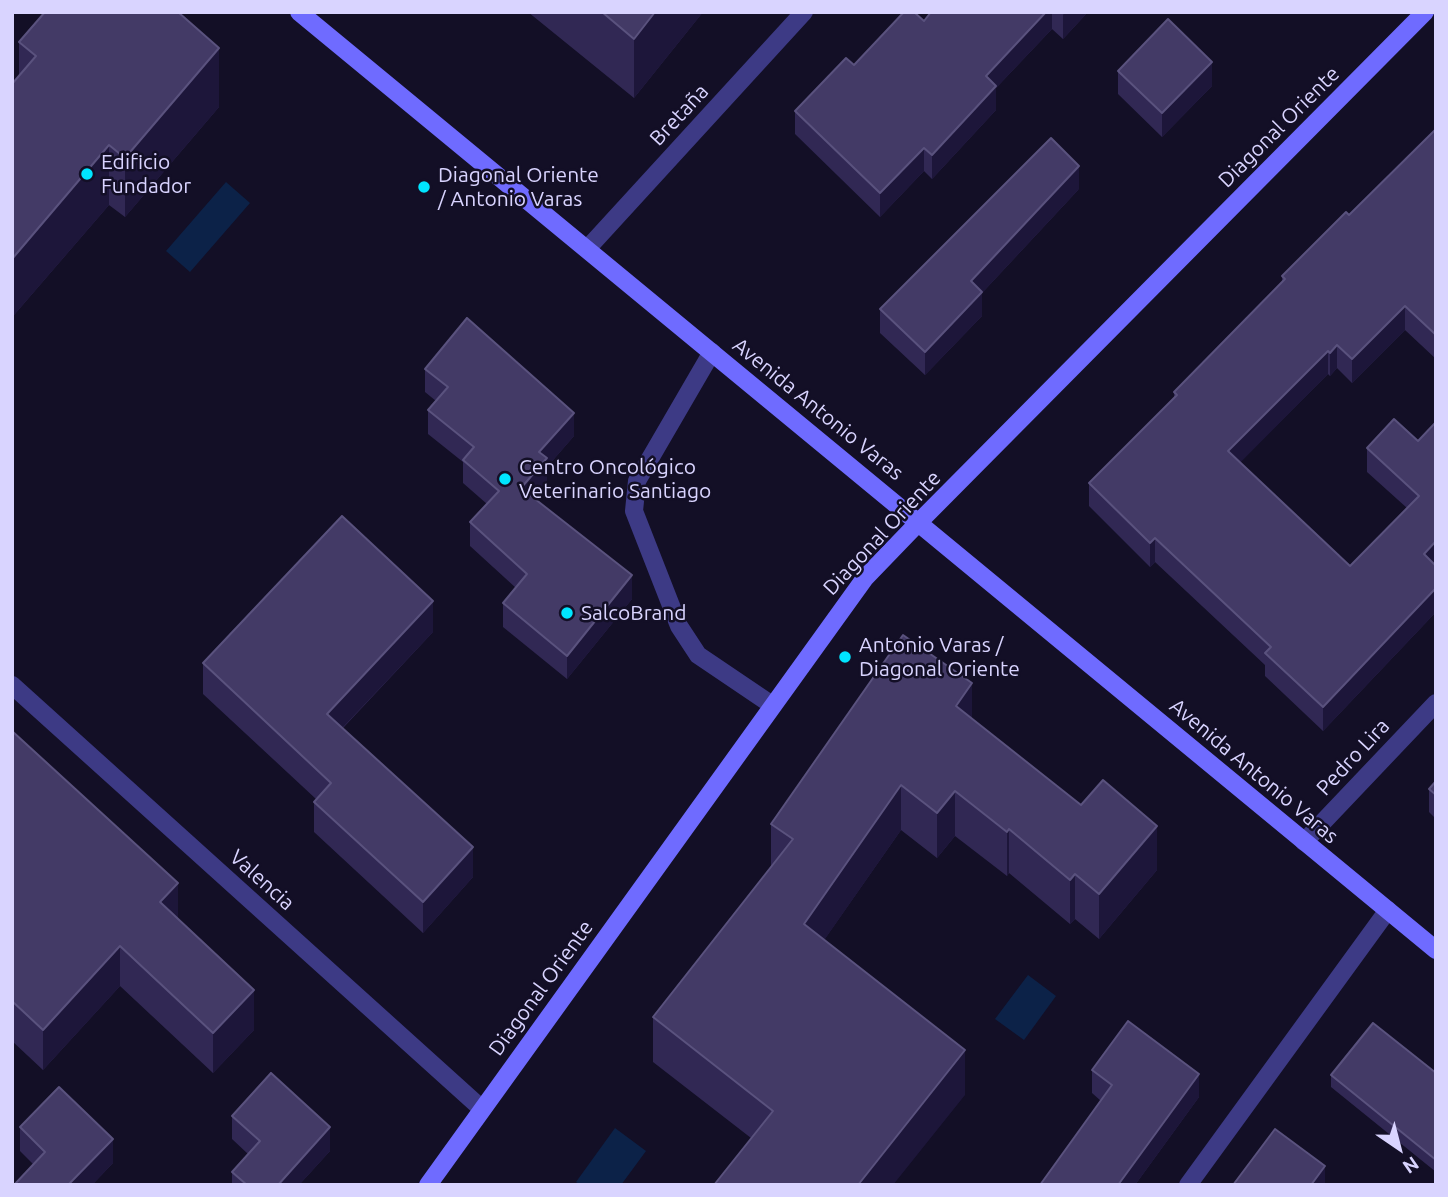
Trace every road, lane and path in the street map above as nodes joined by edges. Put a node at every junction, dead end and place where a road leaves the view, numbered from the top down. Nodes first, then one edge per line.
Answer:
1 (804, 12) edge
2 (1425, 12) edge
3 (300, 13) edge
4 (587, 249) junction
5 (712, 352) junction
6 (919, 522) junction
7 (12, 685) edge
8 (1436, 703) edge
9 (772, 705) junction
10 (1304, 842) junction
11 (1388, 910) junction
12 (1436, 950) edge
13 (482, 1110) junction
14 (428, 1185) edge
15 (1188, 1185) edge

1 - 4 street, Bretaña
2 - 6 main road, Diagonal Oriente
3 - 4 main road, Avenida Antonio Varas
4 - 5 main road, Avenida Antonio Varas
5 - 6 main road, Avenida Antonio Varas
5 - 9 street
6 - 9 main road, Diagonal Oriente
6 - 10 main road, Avenida Antonio Varas
7 - 13 street, Valencia
8 - 10 street, Pedro Lira
9 - 13 main road, Diagonal Oriente
10 - 11 main road, Avenida Antonio Varas
11 - 12 main road, Avenida Antonio Varas
11 - 15 street
13 - 14 main road, Diagonal Oriente

